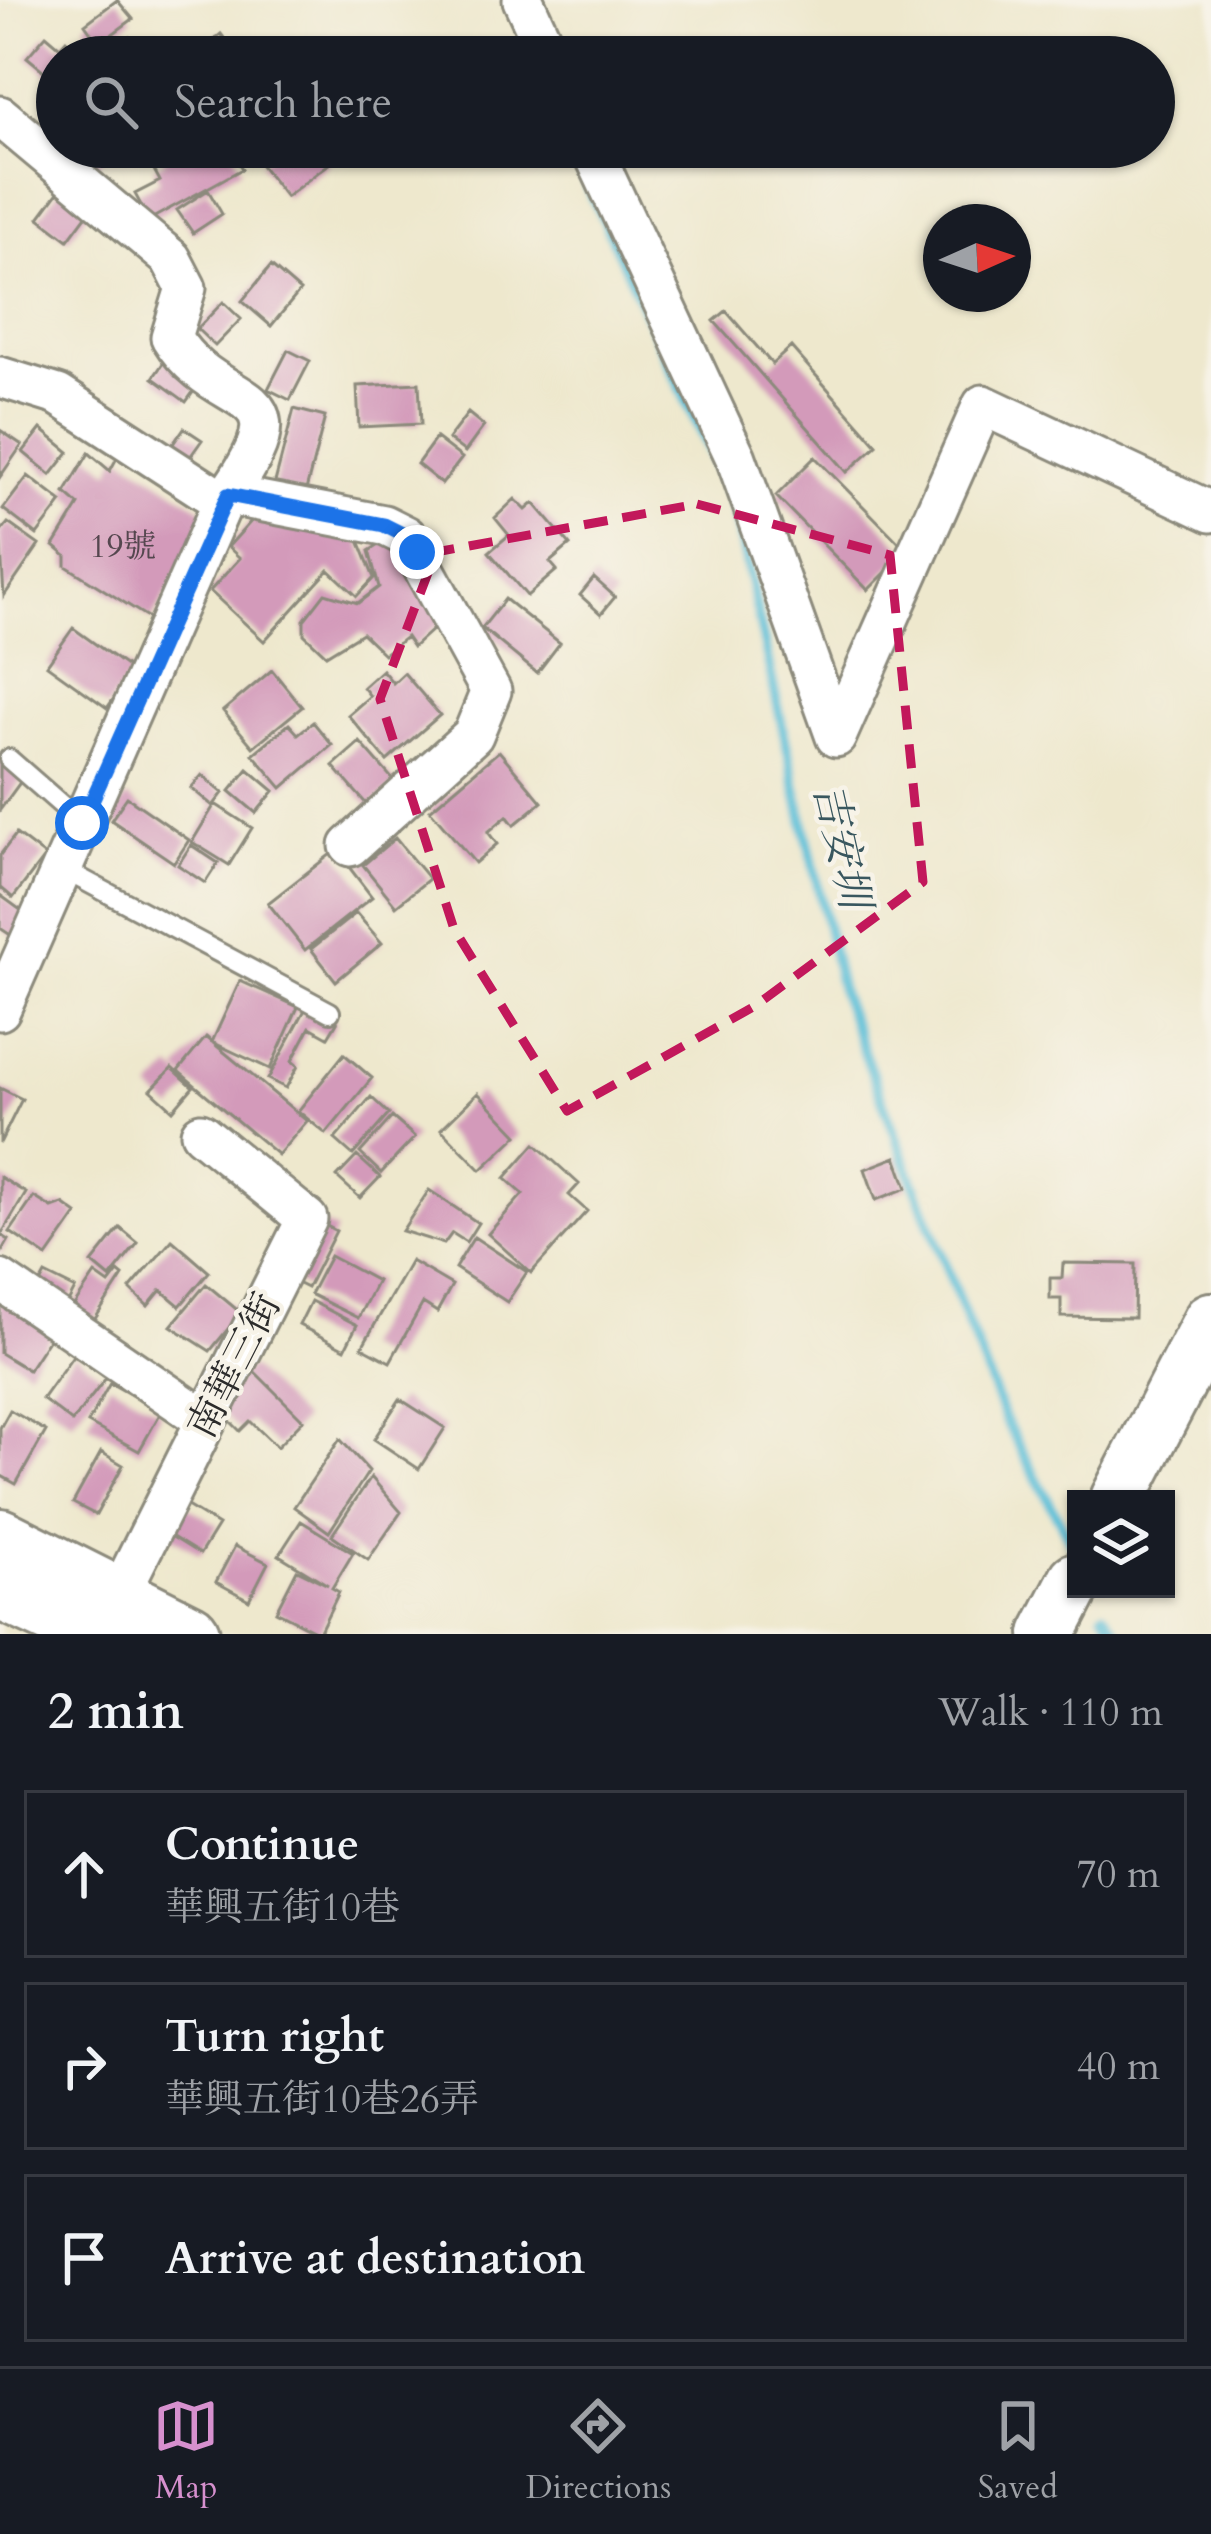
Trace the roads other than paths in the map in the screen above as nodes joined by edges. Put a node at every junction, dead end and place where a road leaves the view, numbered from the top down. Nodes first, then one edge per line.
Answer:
1 (523, 0) edge
2 (539, 36) edge
3 (0, 116) edge
4 (36, 146) edge
5 (62, 168) edge
6 (601, 168) edge
7 (0, 377) edge
8 (225, 499) junction
9 (1211, 512) edge
10 (9, 759) dead end
11 (82, 823) junction
12 (350, 846) dead end
13 (63, 869) junction
14 (0, 1010) edge
15 (330, 1012) dead end
16 (201, 1133) dead end
17 (0, 1280) edge
18 (1211, 1320) edge
19 (205, 1420) junction
20 (1123, 1490) edge
21 (0, 1539) edge
22 (0, 1589) edge
23 (1067, 1597) edge
24 (105, 1621) edge
25 (189, 1634) edge
26 (1048, 1634) edge

1 - 2 street
3 - 4 street
5 - 8 street
6 - 9 street
7 - 8 street
8 - 11 street
8 - 12 street
10 - 11 lane
11 - 13 street
13 - 14 street
13 - 15 lane
16 - 19 street, 南華三街
17 - 19 street
18 - 20 street
19 - 24 street, 南華三街
21 - 24 main road
22 - 24 main road
23 - 26 street
24 - 25 main road

